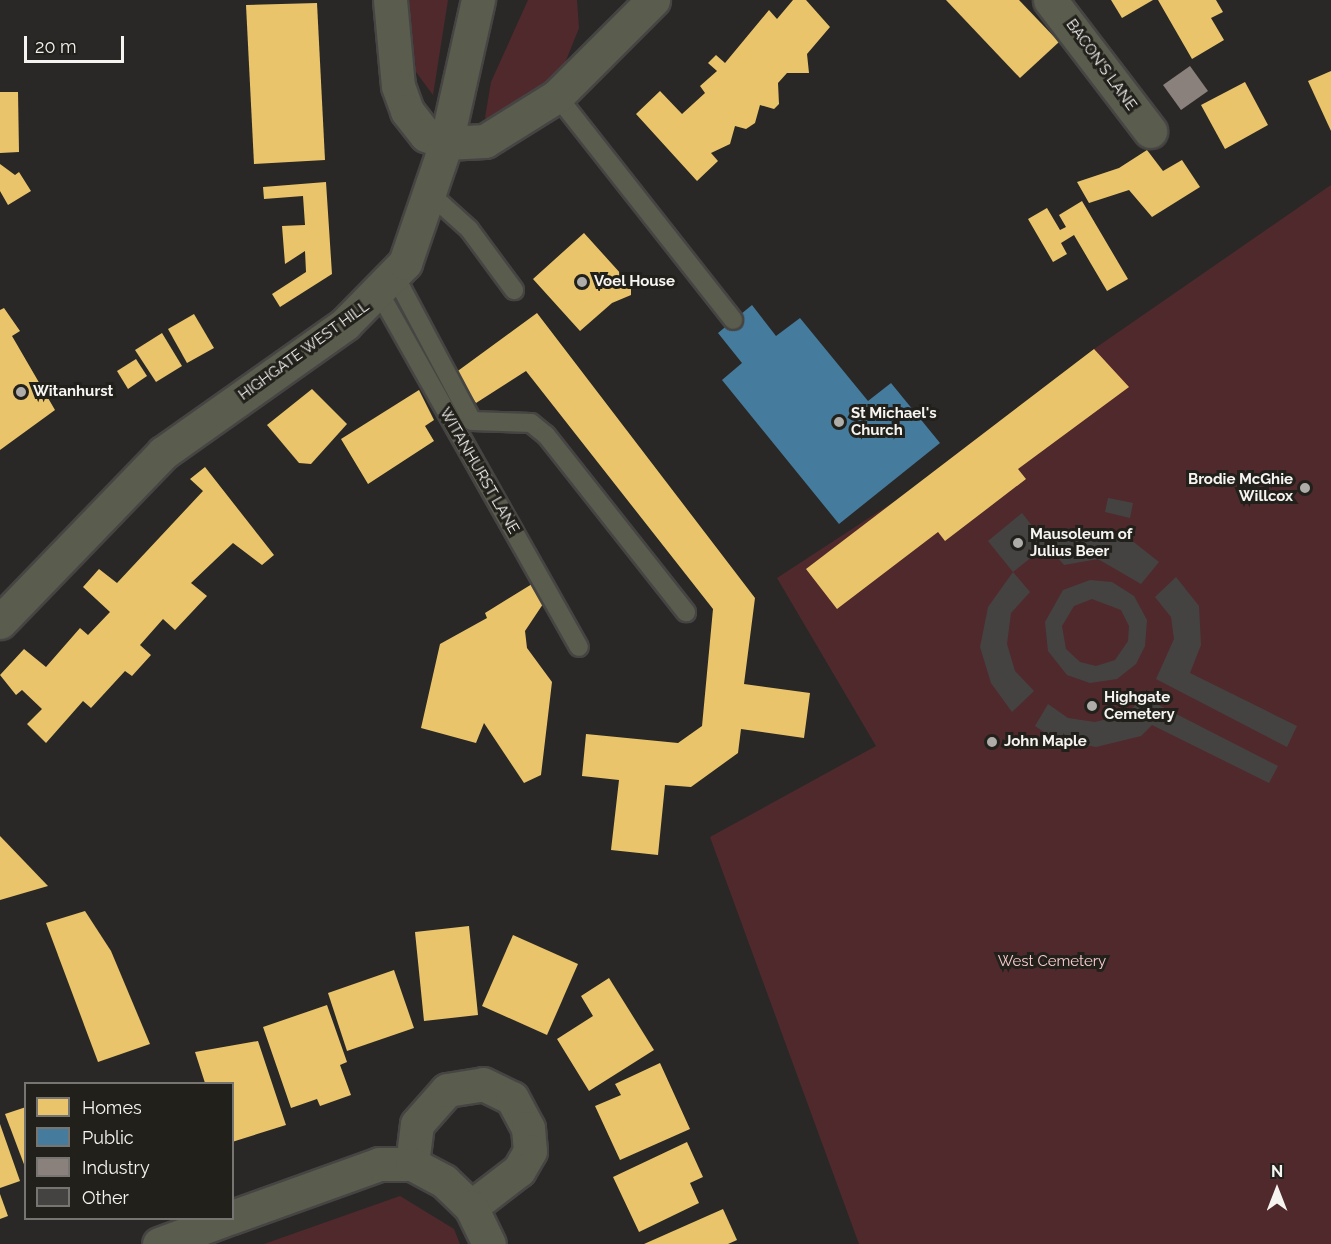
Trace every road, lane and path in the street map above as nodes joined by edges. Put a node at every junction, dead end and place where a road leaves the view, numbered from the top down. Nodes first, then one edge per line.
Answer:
1 (390, 0) edge
2 (478, 0) edge
3 (1050, 0) edge
4 (637, 4) edge
5 (557, 96) junction
6 (1150, 131) dead end
7 (446, 143) junction
8 (429, 193) junction
9 (388, 285) junction
10 (514, 290) dead end
11 (733, 320) dead end
12 (686, 612) dead end
13 (0, 622) edge
14 (579, 647) dead end
15 (412, 1164) junction
16 (471, 1207) junction
17 (234, 1217) edge
18 (225, 1220) edge
19 (159, 1244) edge
20 (489, 1244) edge

1 - 7 street
2 - 7 street, HIGHGATE WEST HILL
3 - 6 street, BACON'S LANE
4 - 5 street
5 - 7 street
5 - 11 lane
7 - 8 street, HIGHGATE WEST HILL
8 - 9 street, HIGHGATE WEST HILL
8 - 10 lane
9 - 12 lane
9 - 13 street, HIGHGATE WEST HILL
9 - 14 lane, WITANHURST LANE
15 - 16 street
15 - 16 street
15 - 17 street
16 - 20 street
18 - 19 street

